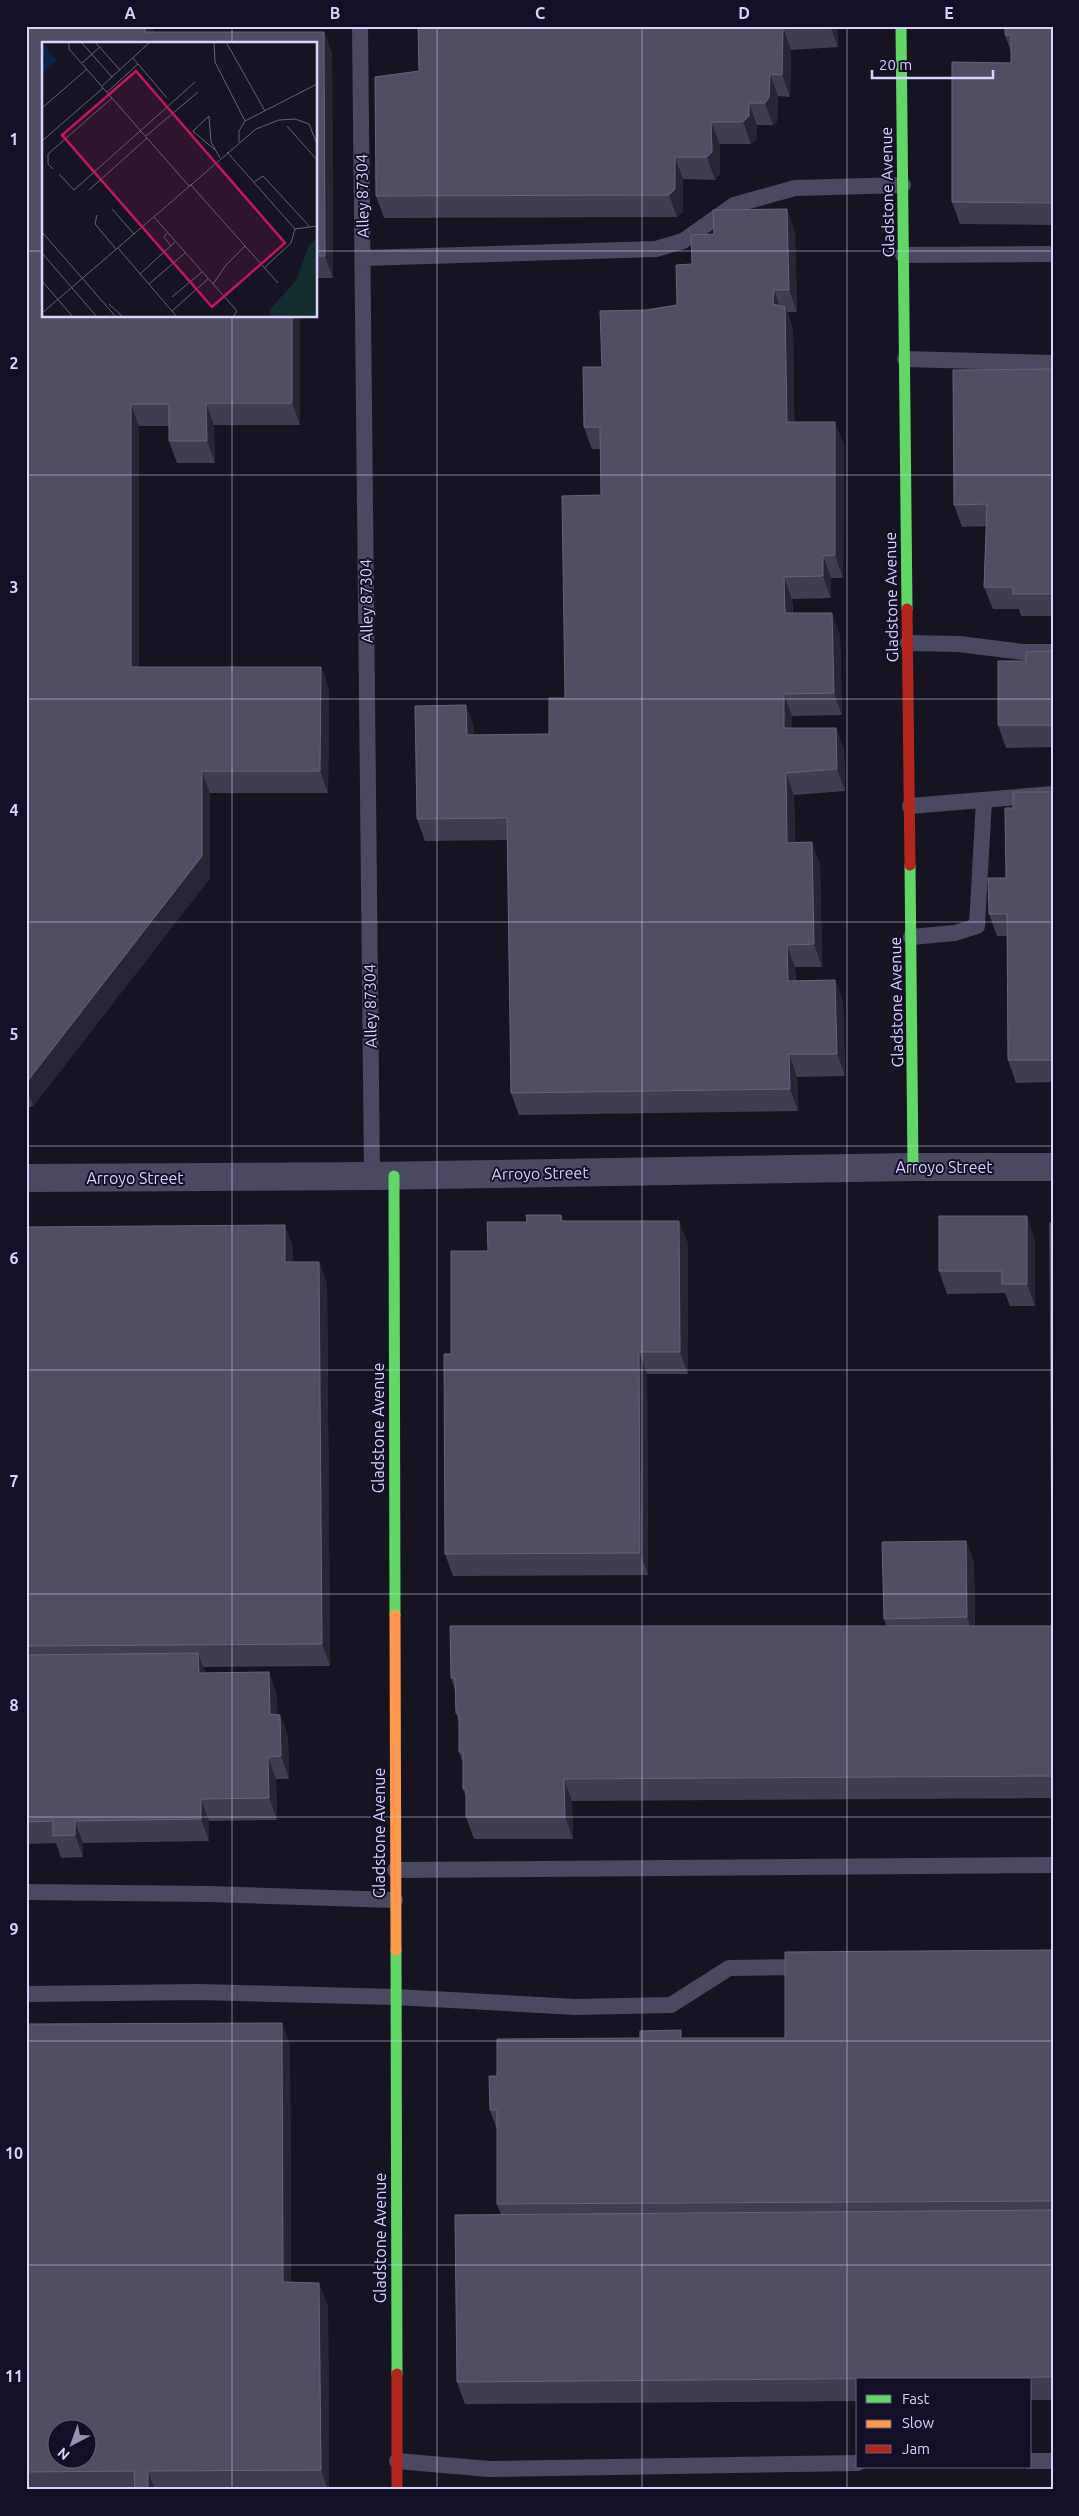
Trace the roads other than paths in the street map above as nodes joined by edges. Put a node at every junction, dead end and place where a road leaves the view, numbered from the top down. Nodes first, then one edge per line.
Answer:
1 (360, 26) edge
2 (901, 26) edge
3 (903, 184) junction
4 (1053, 254) edge
5 (903, 256) junction
6 (363, 258) junction
7 (905, 359) junction
8 (1053, 363) edge
9 (908, 643) junction
10 (1053, 652) edge
11 (1053, 794) edge
12 (984, 800) junction
13 (910, 806) junction
14 (911, 938) junction
15 (914, 1167) junction
16 (1053, 1167) edge
17 (383, 1176) junction
18 (26, 1178) edge
19 (1053, 1864) edge
20 (395, 1870) junction
21 (26, 1892) edge
22 (395, 1900) junction
23 (817, 1967) edge
24 (26, 1994) edge
25 (396, 1997) junction
26 (397, 2461) junction
27 (1032, 2461) edge
28 (1053, 2461) edge
29 (856, 2464) edge
30 (397, 2490) edge

1 - 6 lane, Alley 87304
2 - 3 street, Gladstone Avenue
3 - 5 street, Gladstone Avenue
3 - 6 lane
4 - 5 lane
5 - 7 street, Gladstone Avenue
6 - 17 lane, Alley 87304
7 - 8 lane
7 - 9 street, Gladstone Avenue
9 - 10 lane
9 - 13 street, Gladstone Avenue
11 - 12 lane
12 - 13 lane
12 - 14 lane
13 - 14 street, Gladstone Avenue
14 - 15 street, Gladstone Avenue
15 - 16 street, Arroyo Street
15 - 17 street, Arroyo Street
17 - 18 street, Arroyo Street
17 - 20 street, Gladstone Avenue
19 - 20 lane
20 - 22 street, Gladstone Avenue
21 - 22 lane
22 - 25 street, Gladstone Avenue
23 - 25 lane
24 - 25 lane
25 - 26 street, Gladstone Avenue
26 - 29 lane
26 - 30 street, Gladstone Avenue
27 - 28 lane

